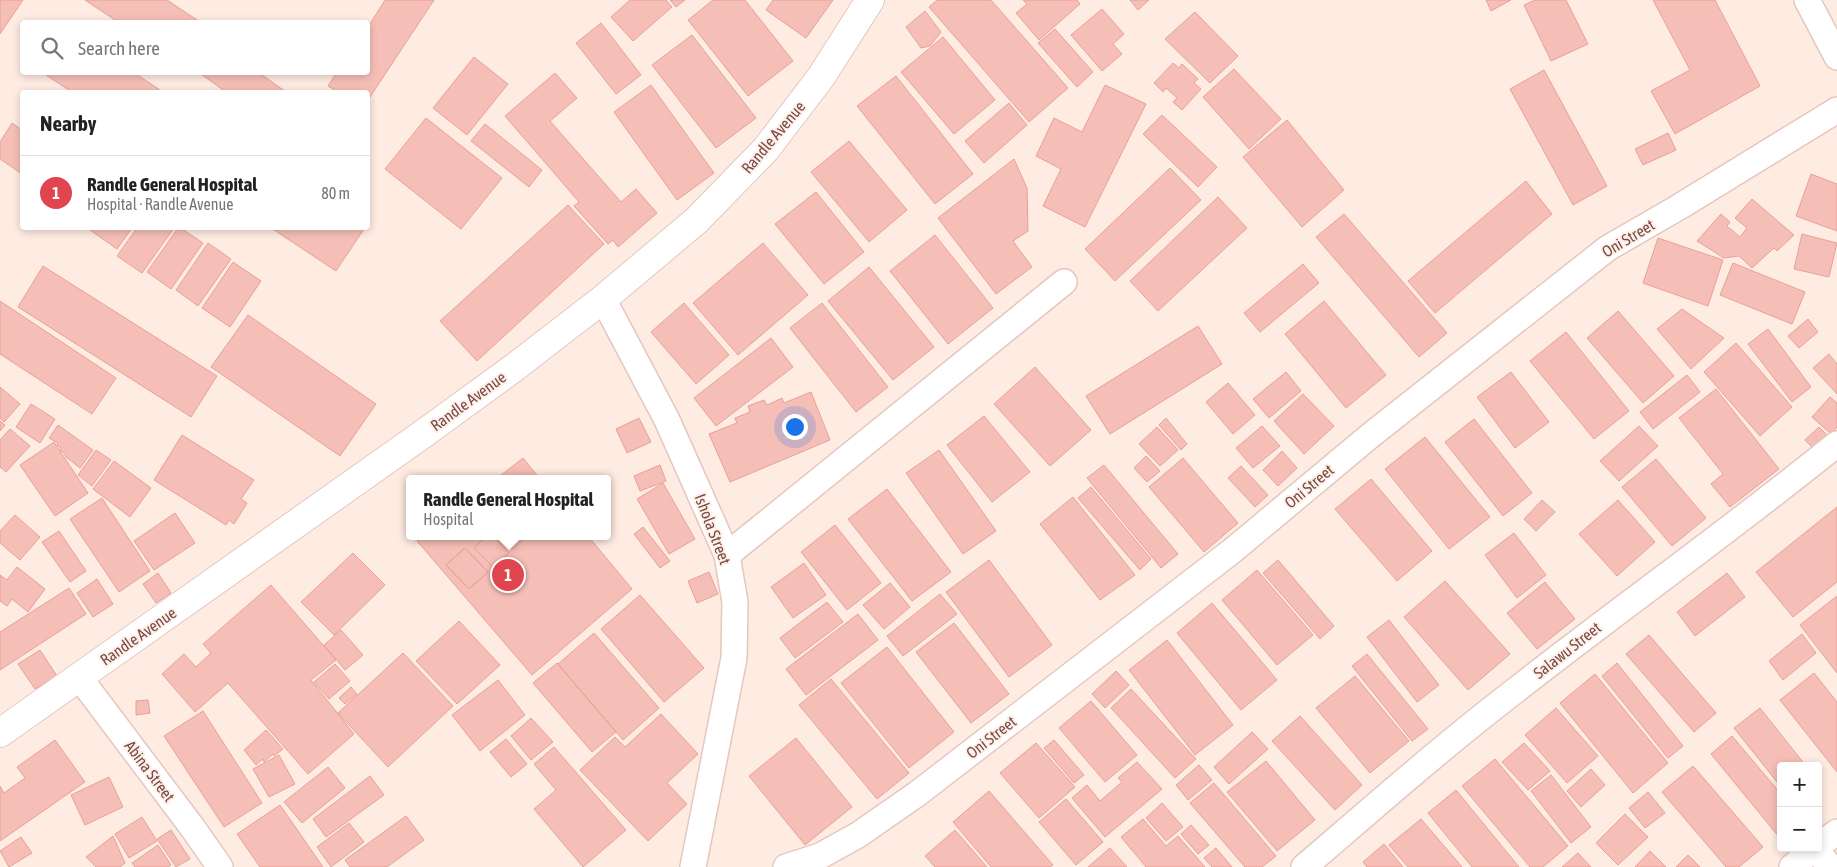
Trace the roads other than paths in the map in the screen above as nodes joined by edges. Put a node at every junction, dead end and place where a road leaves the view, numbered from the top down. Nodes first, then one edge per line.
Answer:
1 (870, 0) edge
2 (1806, 0) edge
3 (1837, 57) edge
4 (1837, 110) edge
5 (1064, 282) dead end
6 (603, 299) junction
7 (1837, 444) edge
8 (727, 555) junction
9 (79, 677) junction
10 (0, 733) edge
11 (1837, 832) edge
12 (1822, 843) edge
13 (1810, 852) edge
14 (1818, 852) edge
15 (220, 867) edge
16 (693, 867) edge
17 (786, 867) edge
18 (1304, 867) edge
19 (1792, 867) edge
20 (1830, 867) edge

1 - 6 street, Randle Avenue
2 - 3 street
4 - 17 street, Oni Street
5 - 8 street
6 - 8 street, Ishola Street
6 - 9 street, Randle Avenue
7 - 18 street, Salawu Street
8 - 16 street, Ishola Street
9 - 10 street, Randle Avenue
9 - 15 street, Abina Street
11 - 12 street
13 - 19 street
14 - 20 street

